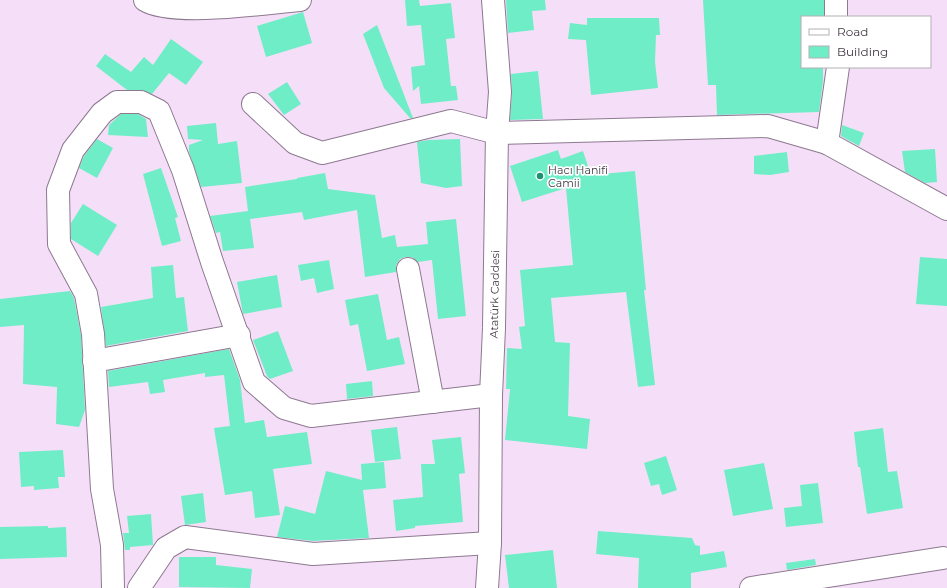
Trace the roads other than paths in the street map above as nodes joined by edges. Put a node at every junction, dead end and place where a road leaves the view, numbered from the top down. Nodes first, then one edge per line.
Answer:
1 (145, 0) edge
2 (300, 0) edge
3 (493, 0) edge
4 (836, 0) edge
5 (836, 16) edge
6 (838, 68) edge
7 (253, 104) dead end
8 (497, 133) junction
9 (827, 143) junction
10 (947, 209) edge
11 (408, 269) dead end
12 (239, 335) junction
13 (94, 361) junction
14 (490, 395) junction
15 (433, 402) junction
16 (490, 543) junction
17 (943, 558) dead end
18 (113, 588) edge
19 (139, 588) edge
20 (487, 588) edge
21 (751, 588) edge

1 - 2 street
3 - 8 street, Atatürk Caddesi
4 - 5 street
6 - 9 street
7 - 8 street
8 - 9 street
8 - 14 street, Atatürk Caddesi
9 - 10 street
11 - 15 street
12 - 13 street
12 - 13 street
12 - 15 street
13 - 18 street
14 - 15 street
14 - 16 street, Atatürk Caddesi
16 - 19 street
16 - 20 street, Atatürk Caddesi
17 - 21 street

